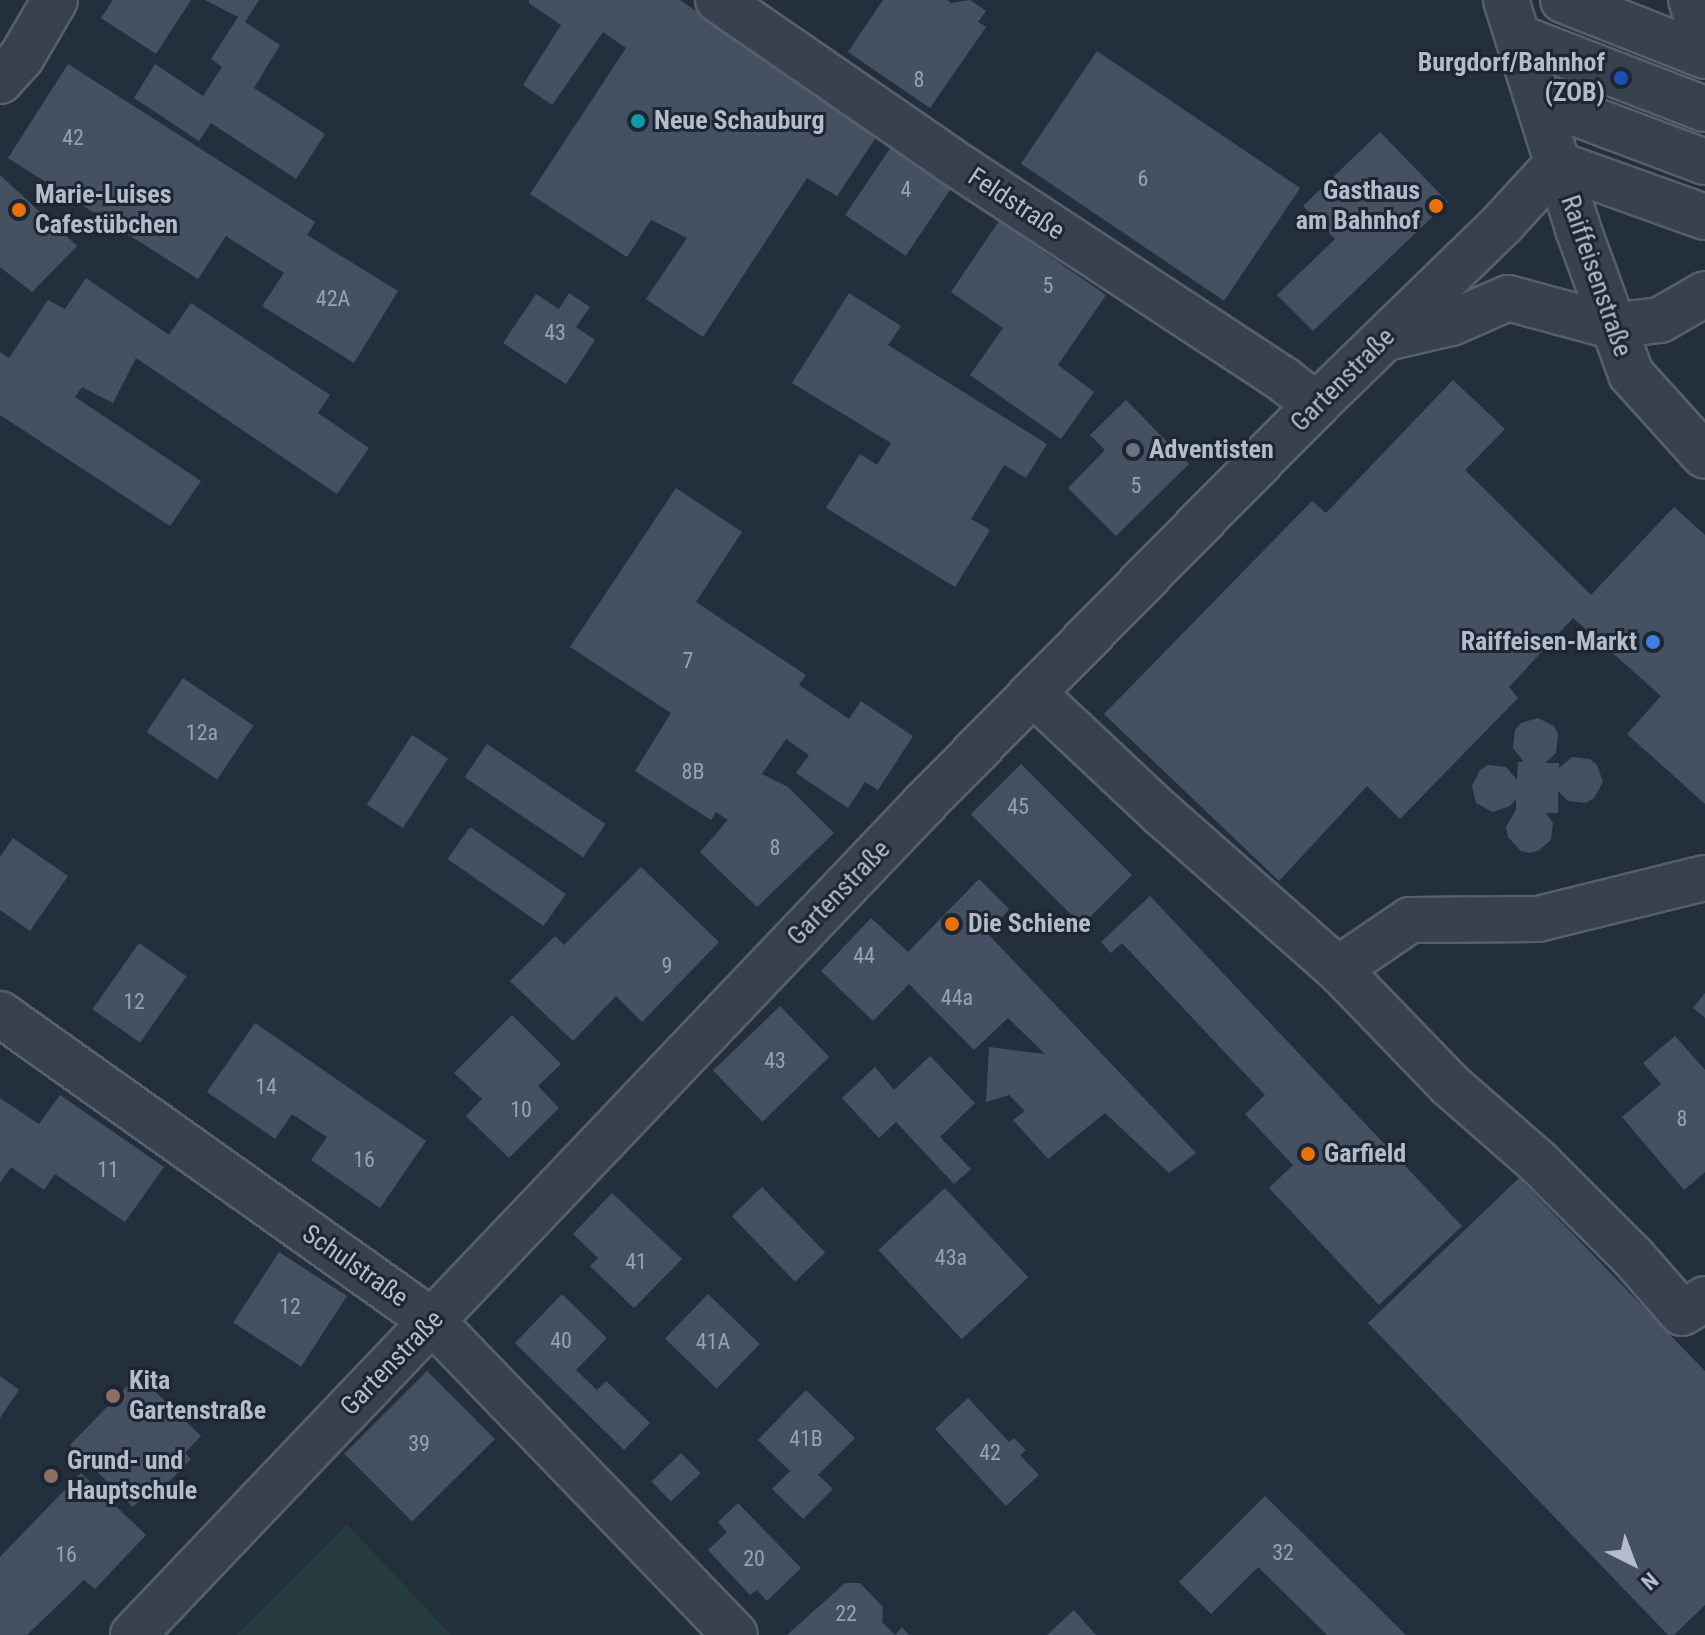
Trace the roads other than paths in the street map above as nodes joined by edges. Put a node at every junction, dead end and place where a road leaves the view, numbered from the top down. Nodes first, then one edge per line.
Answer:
1 (55, 0) edge
2 (718, 0) edge
3 (1563, 0) edge
4 (1691, 0) edge
5 (1512, 18) edge
6 (1705, 43) edge
7 (1705, 56) edge
8 (0, 81) edge
9 (1540, 100) junction
10 (1705, 109) edge
11 (1705, 162) edge
12 (1557, 164) junction
13 (1705, 217) edge
14 (1705, 294) edge
15 (1611, 326) junction
16 (1386, 338) junction
17 (1316, 405) junction
18 (1705, 456) edge
19 (1033, 693) junction
20 (1705, 878) edge
21 (1338, 969) junction
22 (0, 1014) edge
23 (1705, 1299) edge
24 (432, 1321) junction
25 (133, 1635) edge
26 (735, 1635) edge

1 - 8 street
2 - 17 street, Feldstraße
3 - 7 street
4 - 6 street
5 - 9 street, Raiffeisenstraße
5 - 10 street
9 - 11 street
9 - 12 street, Raiffeisenstraße
12 - 13 street
12 - 15 street, Raiffeisenstraße
12 - 16 street, Gartenstraße
14 - 15 street
15 - 16 street
15 - 18 street, Raiffeisenstraße
16 - 17 street, Gartenstraße
17 - 19 street, Gartenstraße
19 - 21 street
19 - 24 street, Gartenstraße
20 - 21 street
21 - 23 street
22 - 24 street, Schulstraße
24 - 25 street, Gartenstraße
24 - 26 street, Schulstraße

